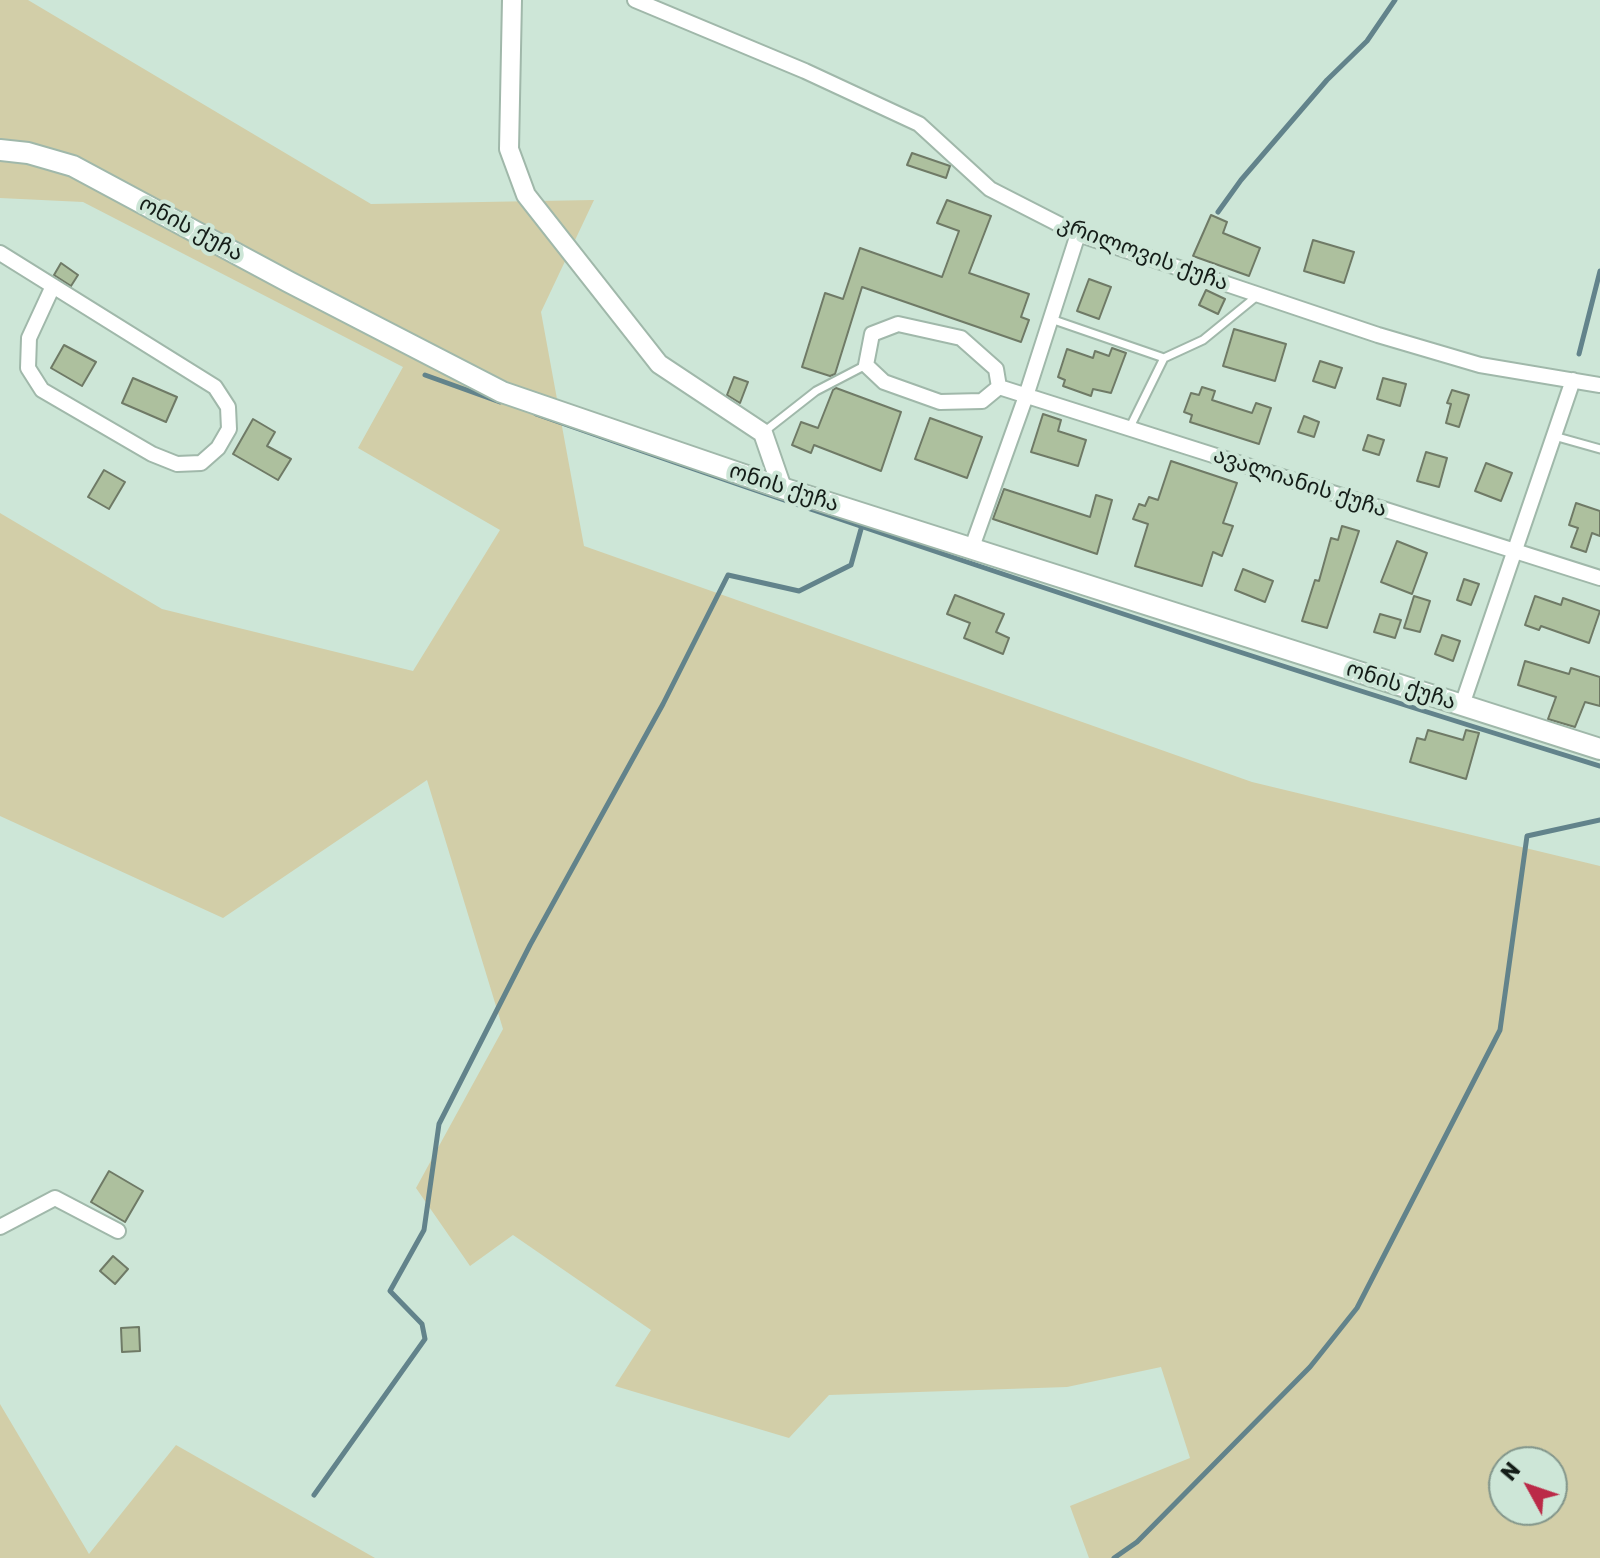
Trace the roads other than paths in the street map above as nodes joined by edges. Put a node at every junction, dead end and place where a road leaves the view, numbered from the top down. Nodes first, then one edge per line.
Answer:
1 (512, 0) edge
2 (635, 0) edge
3 (0, 150) edge
4 (1078, 234) junction
5 (0, 253) edge
6 (53, 286) junction
7 (1257, 296) junction
8 (1051, 319) junction
9 (1164, 358) junction
10 (866, 365) junction
11 (1573, 380) junction
12 (1600, 385) edge
13 (999, 387) junction
14 (1026, 396) junction
15 (1129, 429) junction
16 (763, 433) junction
17 (1554, 436) junction
18 (1600, 449) edge
19 (782, 488) junction
20 (971, 550) junction
21 (1514, 551) junction
22 (1600, 578) edge
23 (1462, 705) junction
24 (1600, 749) edge
25 (0, 1227) edge
26 (118, 1231) dead end

1 - 16 street
2 - 4 street, კრილოვის ქუჩა
3 - 19 main road, ონის ქუჩა
4 - 7 street, კრილოვის ქუჩა
4 - 8 street
5 - 6 street
6 - 6 street
7 - 9 lane
7 - 11 street, კრილოვის ქუჩა
8 - 9 lane
8 - 14 street
9 - 15 lane
10 - 13 street
10 - 13 street
10 - 16 lane
11 - 12 street, კრილოვის ქუჩა
11 - 17 street
13 - 14 street, ავალიანის ქუჩა
14 - 15 street, ავალიანის ქუჩა
14 - 20 street
15 - 21 street, ავალიანის ქუჩა
16 - 19 street
17 - 18 lane
17 - 21 street
19 - 20 main road, ონის ქუჩა
20 - 23 main road, ონის ქუჩა
21 - 22 street, ავალიანის ქუჩა
21 - 23 street
23 - 24 main road, ონის ქუჩა
25 - 26 street

